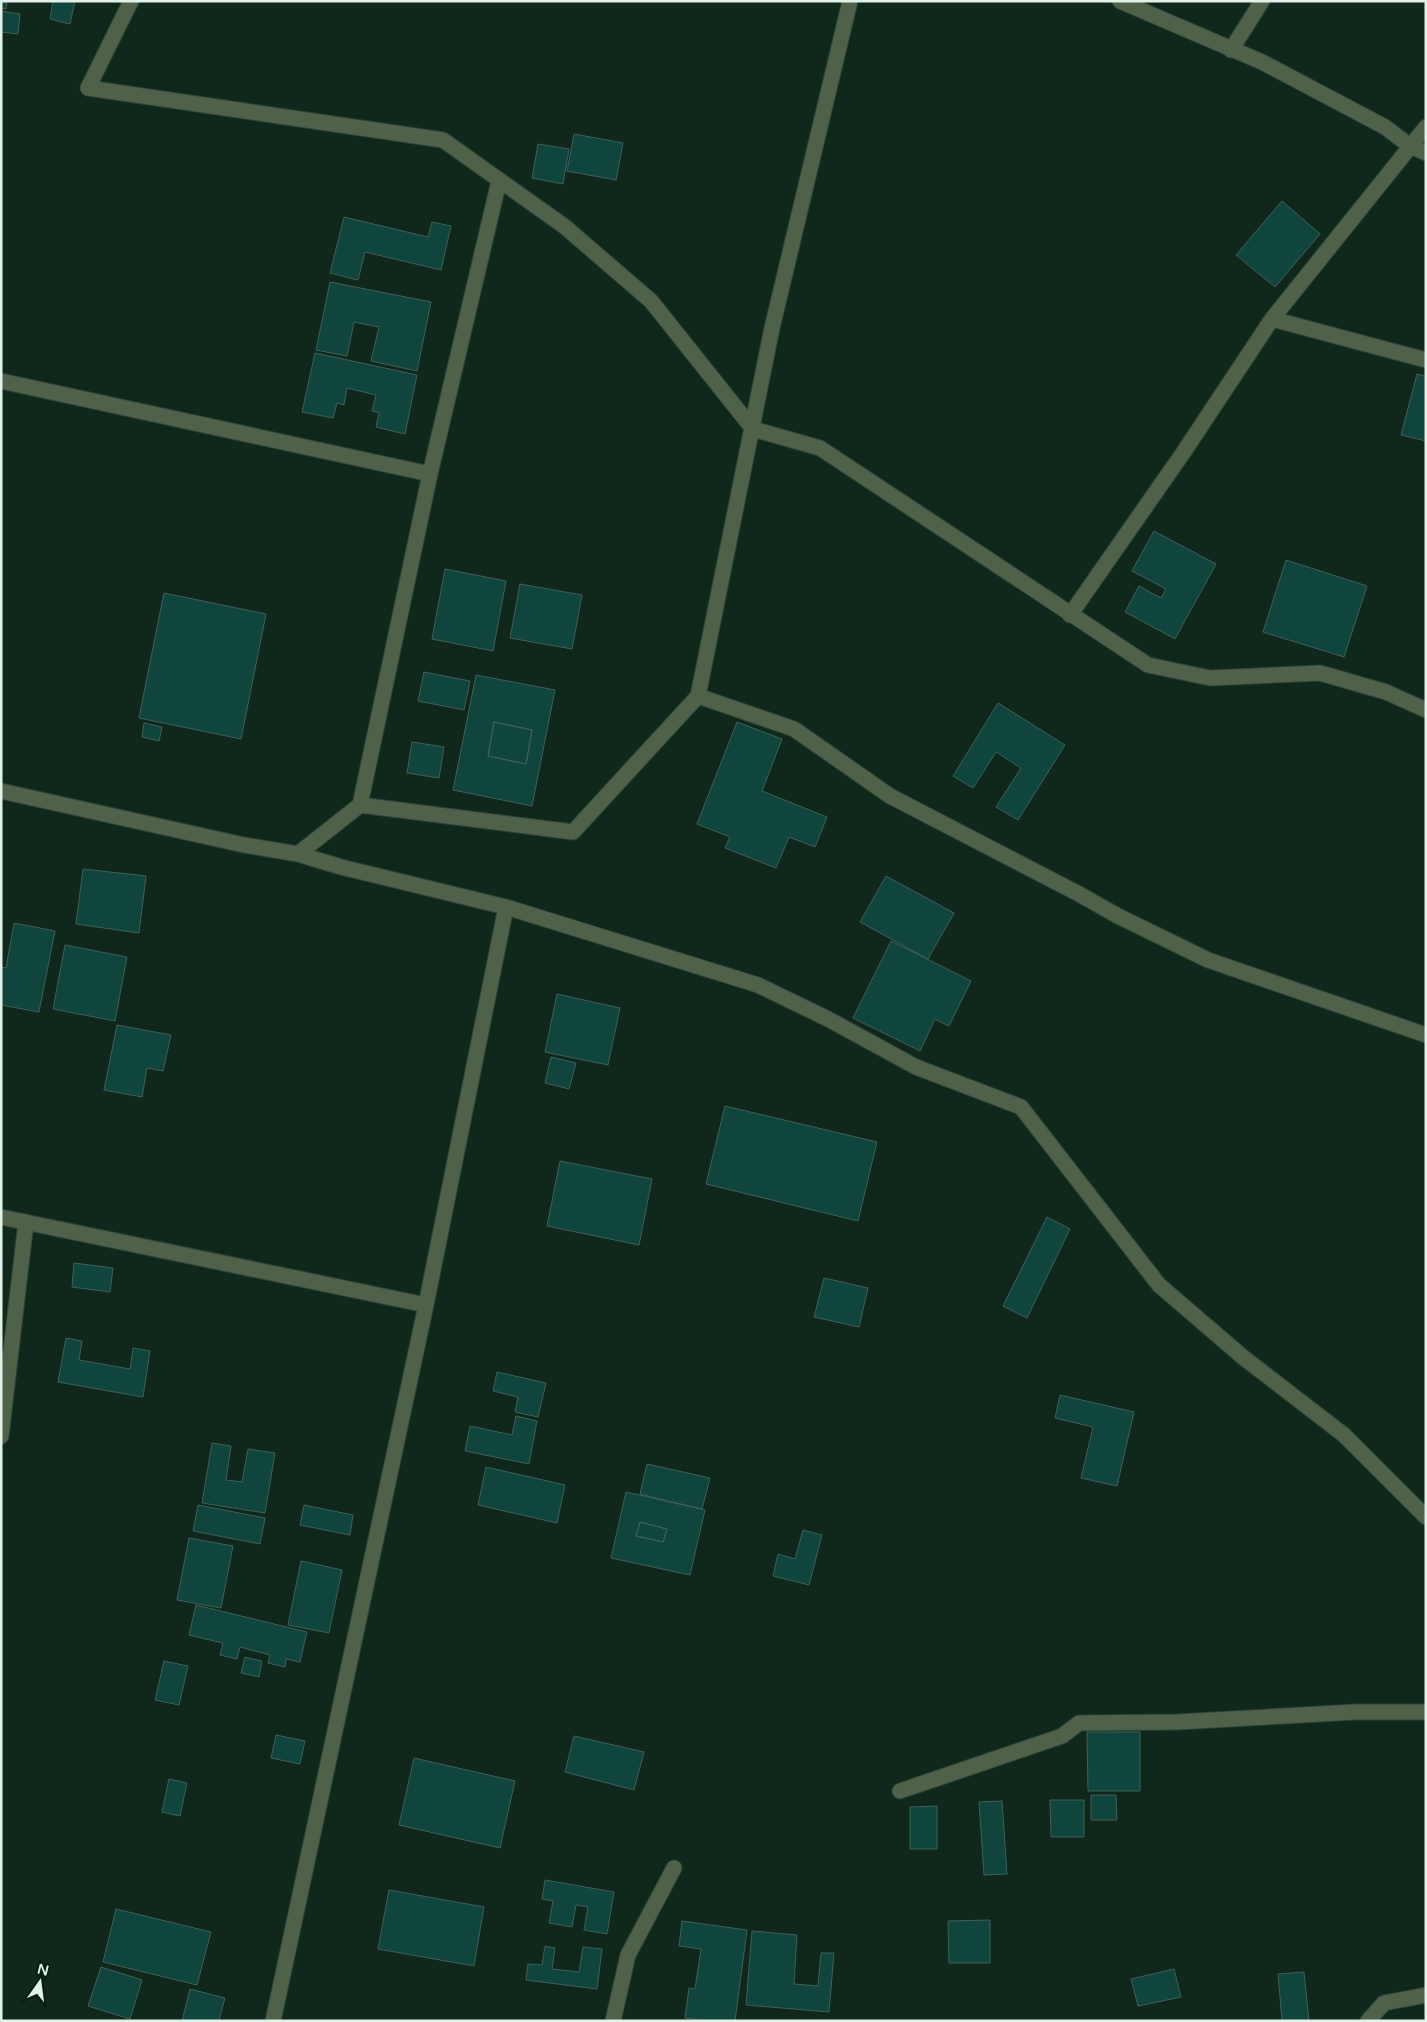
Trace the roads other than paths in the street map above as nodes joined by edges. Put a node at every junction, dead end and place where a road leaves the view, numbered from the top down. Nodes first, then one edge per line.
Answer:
1 (131, 1) edge
2 (850, 1) edge
3 (1120, 1) edge
4 (1262, 1) edge
5 (1231, 50) junction
6 (1426, 127) edge
7 (1410, 146) junction
8 (1426, 153) edge
9 (499, 180) junction
10 (1272, 318) junction
11 (1426, 360) edge
12 (1, 381) edge
13 (753, 429) junction
14 (430, 474) junction
15 (1070, 615) junction
16 (698, 696) junction
17 (1426, 710) edge
18 (1, 791) edge
19 (360, 805) junction
20 (298, 854) junction
21 (506, 907) junction
22 (1426, 1035) edge
23 (1, 1217) edge
24 (26, 1222) junction
25 (426, 1305) junction
26 (1, 1436) edge
27 (1426, 1517) edge
28 (1426, 1712) edge
29 (900, 1792) dead end
30 (674, 1868) dead end
31 (1426, 1995) edge
32 (273, 2021) edge
33 (613, 2021) edge
34 (1368, 2021) edge

1 - 9 street
2 - 13 street
3 - 5 street
4 - 5 street
5 - 7 street
6 - 7 street
7 - 8 street
7 - 10 street
9 - 13 street
9 - 14 street
10 - 11 street
10 - 15 street
12 - 14 street
13 - 15 street
13 - 16 street
14 - 19 street
15 - 17 street
16 - 19 street
16 - 22 street
18 - 20 street
19 - 20 street
20 - 21 street
21 - 25 street
21 - 27 street
23 - 24 street
24 - 25 street
24 - 26 street
25 - 32 street
28 - 29 street
30 - 33 street
31 - 34 street

